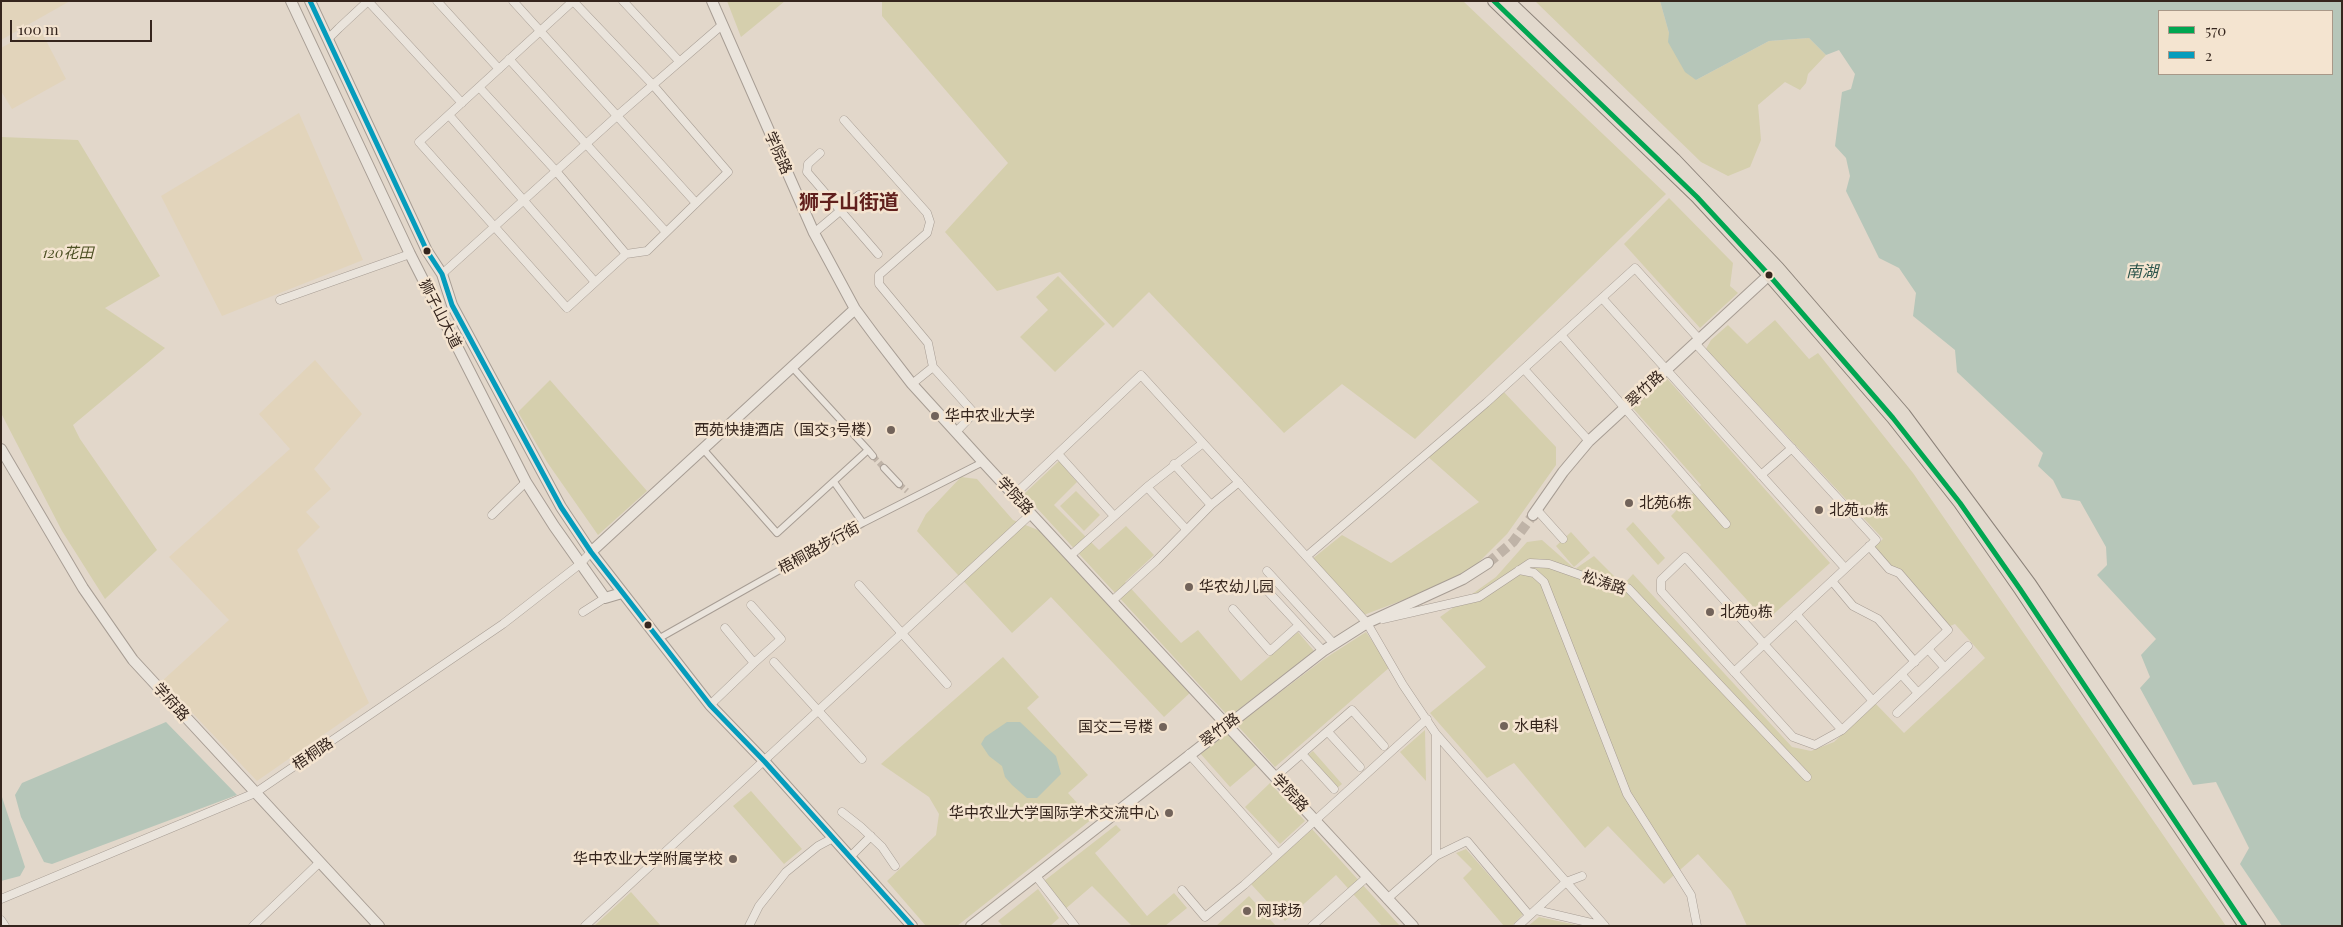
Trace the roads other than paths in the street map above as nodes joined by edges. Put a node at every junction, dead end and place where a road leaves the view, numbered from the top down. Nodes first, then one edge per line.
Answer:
1 (291, 1) edge
2 (310, 1) edge
3 (438, 1) edge
4 (513, 1) edge
5 (573, 1) edge
6 (623, 1) edge
7 (712, 1) edge
8 (1494, 1) edge
9 (1508, 1) edge
10 (722, 25) junction
11 (539, 31) junction
12 (328, 38) junction
13 (510, 59) junction
14 (679, 61) junction
15 (499, 69) junction
16 (653, 85) junction
17 (480, 87) junction
18 (462, 103) junction
19 (448, 115) junction
20 (617, 116) junction
21 (844, 120) dead end
22 (587, 143) junction
23 (820, 153) dead end
24 (556, 171) junction
25 (859, 195) dead end
26 (525, 200) junction
27 (696, 204) junction
28 (840, 211) junction
29 (496, 226) junction
30 (666, 232) junction
31 (814, 233) junction
32 (410, 254) junction
33 (626, 254) junction
34 (878, 254) dead end
35 (442, 274) junction
36 (1769, 275) junction
37 (595, 282) junction
38 (1602, 298) junction
39 (280, 300) dead end
40 (855, 309) junction
41 (1561, 335) junction
42 (1697, 341) junction
43 (792, 367) junction
44 (933, 367) junction
45 (1524, 369) junction
46 (1666, 370) junction
47 (912, 384) junction
48 (1625, 408) junction
49 (956, 432) junction
50 (1590, 441) junction
51 (1203, 443) junction
52 (1792, 448) junction
53 (1, 449) edge
54 (704, 449) junction
55 (868, 450) junction
56 (1058, 454) junction
57 (873, 456) tunnel mouth
58 (982, 462) junction
59 (1174, 464) junction
60 (884, 468) tunnel mouth
61 (1761, 476) junction
62 (526, 482) junction
63 (834, 482) junction
64 (1239, 482) junction
65 (899, 484) tunnel mouth
66 (1146, 487) junction
67 (907, 491) tunnel mouth
68 (1014, 495) junction
69 (914, 498) junction
70 (1211, 505) junction
71 (1535, 512) joint
72 (1031, 514) junction
73 (492, 515) dead end
74 (1114, 516) junction
75 (863, 523) junction
76 (1726, 524) dead end
77 (1186, 529) junction
78 (1563, 539) dead end
79 (1869, 546) junction
80 (591, 552) junction
81 (1070, 556) junction
82 (1307, 556) junction
83 (1488, 563) tunnel mouth
84 (580, 564) junction
85 (1845, 568) junction
86 (1519, 570) junction
87 (1267, 572) dead end
88 (1832, 581) junction
89 (859, 585) dead end
90 (1262, 585) dead end
91 (622, 593) junction
92 (605, 598) junction
93 (1112, 601) junction
94 (751, 605) dead end
95 (1233, 609) dead end
96 (583, 612) dead end
97 (1796, 614) junction
98 (1367, 623) junction
99 (1299, 624) junction
100 (725, 628) dead end
101 (901, 634) junction
102 (658, 638) junction
103 (1334, 644) junction
104 (1764, 644) junction
105 (1968, 646) dead end
106 (1928, 649) junction
107 (1323, 651) junction
108 (774, 662) dead end
109 (1915, 662) junction
110 (754, 663) junction
111 (1945, 668) junction
112 (1734, 672) junction
113 (1901, 674) junction
114 (947, 684) dead end
115 (1918, 693) junction
116 (1873, 701) junction
117 (710, 705) junction
118 (818, 711) junction
119 (1897, 713) dead end
120 (1426, 719) junction
121 (1227, 725) junction
122 (1842, 730) junction
123 (1328, 732) junction
124 (1436, 734) junction
125 (1384, 746) dead end
126 (1188, 754) junction
127 (1302, 754) junction
128 (862, 759) dead end
129 (765, 762) junction
130 (1360, 767) dead end
131 (1275, 777) junction
132 (1807, 777) dead end
133 (1334, 789) dead end
134 (255, 794) junction
135 (842, 812) dead end
136 (1315, 820) junction
137 (871, 836) junction
138 (833, 838) junction
139 (1278, 854) junction
140 (850, 856) junction
141 (1436, 856) junction
142 (320, 862) junction
143 (895, 866) dead end
144 (1036, 876) junction
145 (1367, 876) junction
146 (1582, 876) dead end
147 (1566, 882) junction
148 (1182, 890) dead end
149 (1388, 898) junction
150 (1, 899) edge
151 (1533, 913) junction
152 (1, 920) edge
153 (5, 926) edge
154 (252, 926) edge
155 (379, 926) edge
156 (585, 926) edge
157 (749, 926) edge
158 (912, 926) edge
159 (971, 926) edge
160 (1075, 926) edge
161 (1312, 926) edge
162 (1412, 926) edge
163 (1518, 926) edge
164 (1605, 926) edge
165 (1697, 926) edge
166 (2245, 926) edge
167 (2259, 926) edge

1 - 32 street, 狮子山大道
2 - 12 street, 狮子山大道
3 - 15 street
4 - 11 street
5 - 11 street
5 - 16 street
6 - 14 street
7 - 10 street, 学院路
8 - 36 main road
9 - 167 main road
10 - 14 street
10 - 31 street, 学院路
11 - 13 street
11 - 20 street
12 - 18 street
12 - 35 street, 狮子山大道
13 - 15 street
13 - 22 street
14 - 16 street
15 - 17 street
16 - 20 street
16 - 27 street
17 - 18 street
17 - 24 street
18 - 19 street
19 - 26 street
19 - 29 street
20 - 22 street
20 - 27 street
21 - 44 street
22 - 24 street
22 - 30 street
23 - 28 street
24 - 26 street
24 - 33 street
25 - 28 street
26 - 29 street
26 - 37 street
27 - 30 street
28 - 31 street
28 - 34 street
29 - 35 street
29 - 37 street
30 - 33 street
31 - 40 street, 学院路
32 - 39 street
32 - 62 street, 狮子山大道
33 - 37 street
35 - 80 street, 狮子山大道
36 - 42 street, 翠竹路
36 - 166 main road
38 - 41 street
38 - 42 street
38 - 46 street
40 - 43 street
40 - 47 street, 学院路
41 - 45 street
41 - 48 street
42 - 46 street, 翠竹路
42 - 52 street
43 - 54 street
43 - 55 street
44 - 47 street
44 - 49 street
45 - 50 street
45 - 82 street
46 - 48 street, 翠竹路
46 - 61 street
47 - 49 street, 学院路
48 - 50 street, 翠竹路
48 - 76 street
49 - 58 street, 学院路
50 - 71 street, 翠竹路
51 - 56 street
51 - 59 street
51 - 64 street
52 - 61 street
52 - 79 street
53 - 134 street, 学府路
54 - 63 street
54 - 80 street
55 - 57 street
55 - 63 street
56 - 68 street
56 - 74 street
58 - 68 street, 学院路
58 - 69 street, 梧桐路步行街
59 - 66 street
59 - 70 street
60 - 65 street
61 - 85 street
62 - 73 street
62 - 84 street, 狮子山大道
63 - 75 street
64 - 70 street
64 - 82 street
66 - 74 street
66 - 77 street
67 - 69 street
68 - 72 street, 学院路
69 - 75 street, 梧桐路步行街
70 - 77 street
71 - 78 street
72 - 81 street, 学院路
72 - 101 street
74 - 81 street
75 - 102 street, 梧桐路步行街
77 - 93 street
79 - 85 street
79 - 106 street
80 - 84 street, 梧桐路
80 - 91 street, 狮子山大道
81 - 93 street, 学院路
82 - 98 street
83 - 98 street, 翠竹路
84 - 92 street, 狮子山大道
84 - 134 street, 梧桐路
85 - 88 street
86 - 98 street, 松涛路
86 - 132 street, 松涛路
86 - 165 street
87 - 103 street
88 - 97 street
88 - 109 street
89 - 101 street
90 - 99 street
91 - 92 street
91 - 102 street, 狮子山大道
92 - 96 street
93 - 121 street, 学院路
94 - 110 street
95 - 99 street
97 - 104 street
97 - 116 street
98 - 103 street, 翠竹路
98 - 120 street
99 - 107 street
100 - 110 street
101 - 114 street
101 - 118 street
102 - 117 street, 狮子山大道
103 - 107 street, 翠竹路
104 - 112 street
104 - 112 street
104 - 122 street
105 - 111 street
106 - 109 street
106 - 111 street
107 - 121 street, 翠竹路
108 - 118 street
109 - 113 street
110 - 117 street
111 - 115 street
112 - 122 street
113 - 115 street
113 - 116 street
115 - 119 street
116 - 122 street
117 - 129 street, 狮子山大道
118 - 128 street
118 - 129 street
120 - 124 street
120 - 136 street
121 - 126 street, 翠竹路
121 - 131 street, 学院路
123 - 125 street
123 - 127 street
123 - 130 street
124 - 141 street
124 - 147 street
126 - 139 street
126 - 144 street, 翠竹路
127 - 131 street
127 - 133 street
129 - 138 street, 狮子山大道
129 - 156 street
131 - 136 street, 学院路
134 - 142 street, 学府路
134 - 150 street, 梧桐路
135 - 137 street
136 - 139 street
136 - 145 street, 学院路
137 - 140 street
137 - 143 street
138 - 140 street, 狮子山大道
138 - 157 street
139 - 148 street
140 - 158 street, 狮子山大道
141 - 149 street
141 - 151 street
142 - 154 street
142 - 155 street, 学府路
144 - 159 street, 翠竹路
144 - 160 street
145 - 149 street, 学院路
145 - 161 street
146 - 147 street
147 - 151 street
147 - 164 street
149 - 162 street, 学院路
151 - 163 street
151 - 164 street
152 - 153 street

